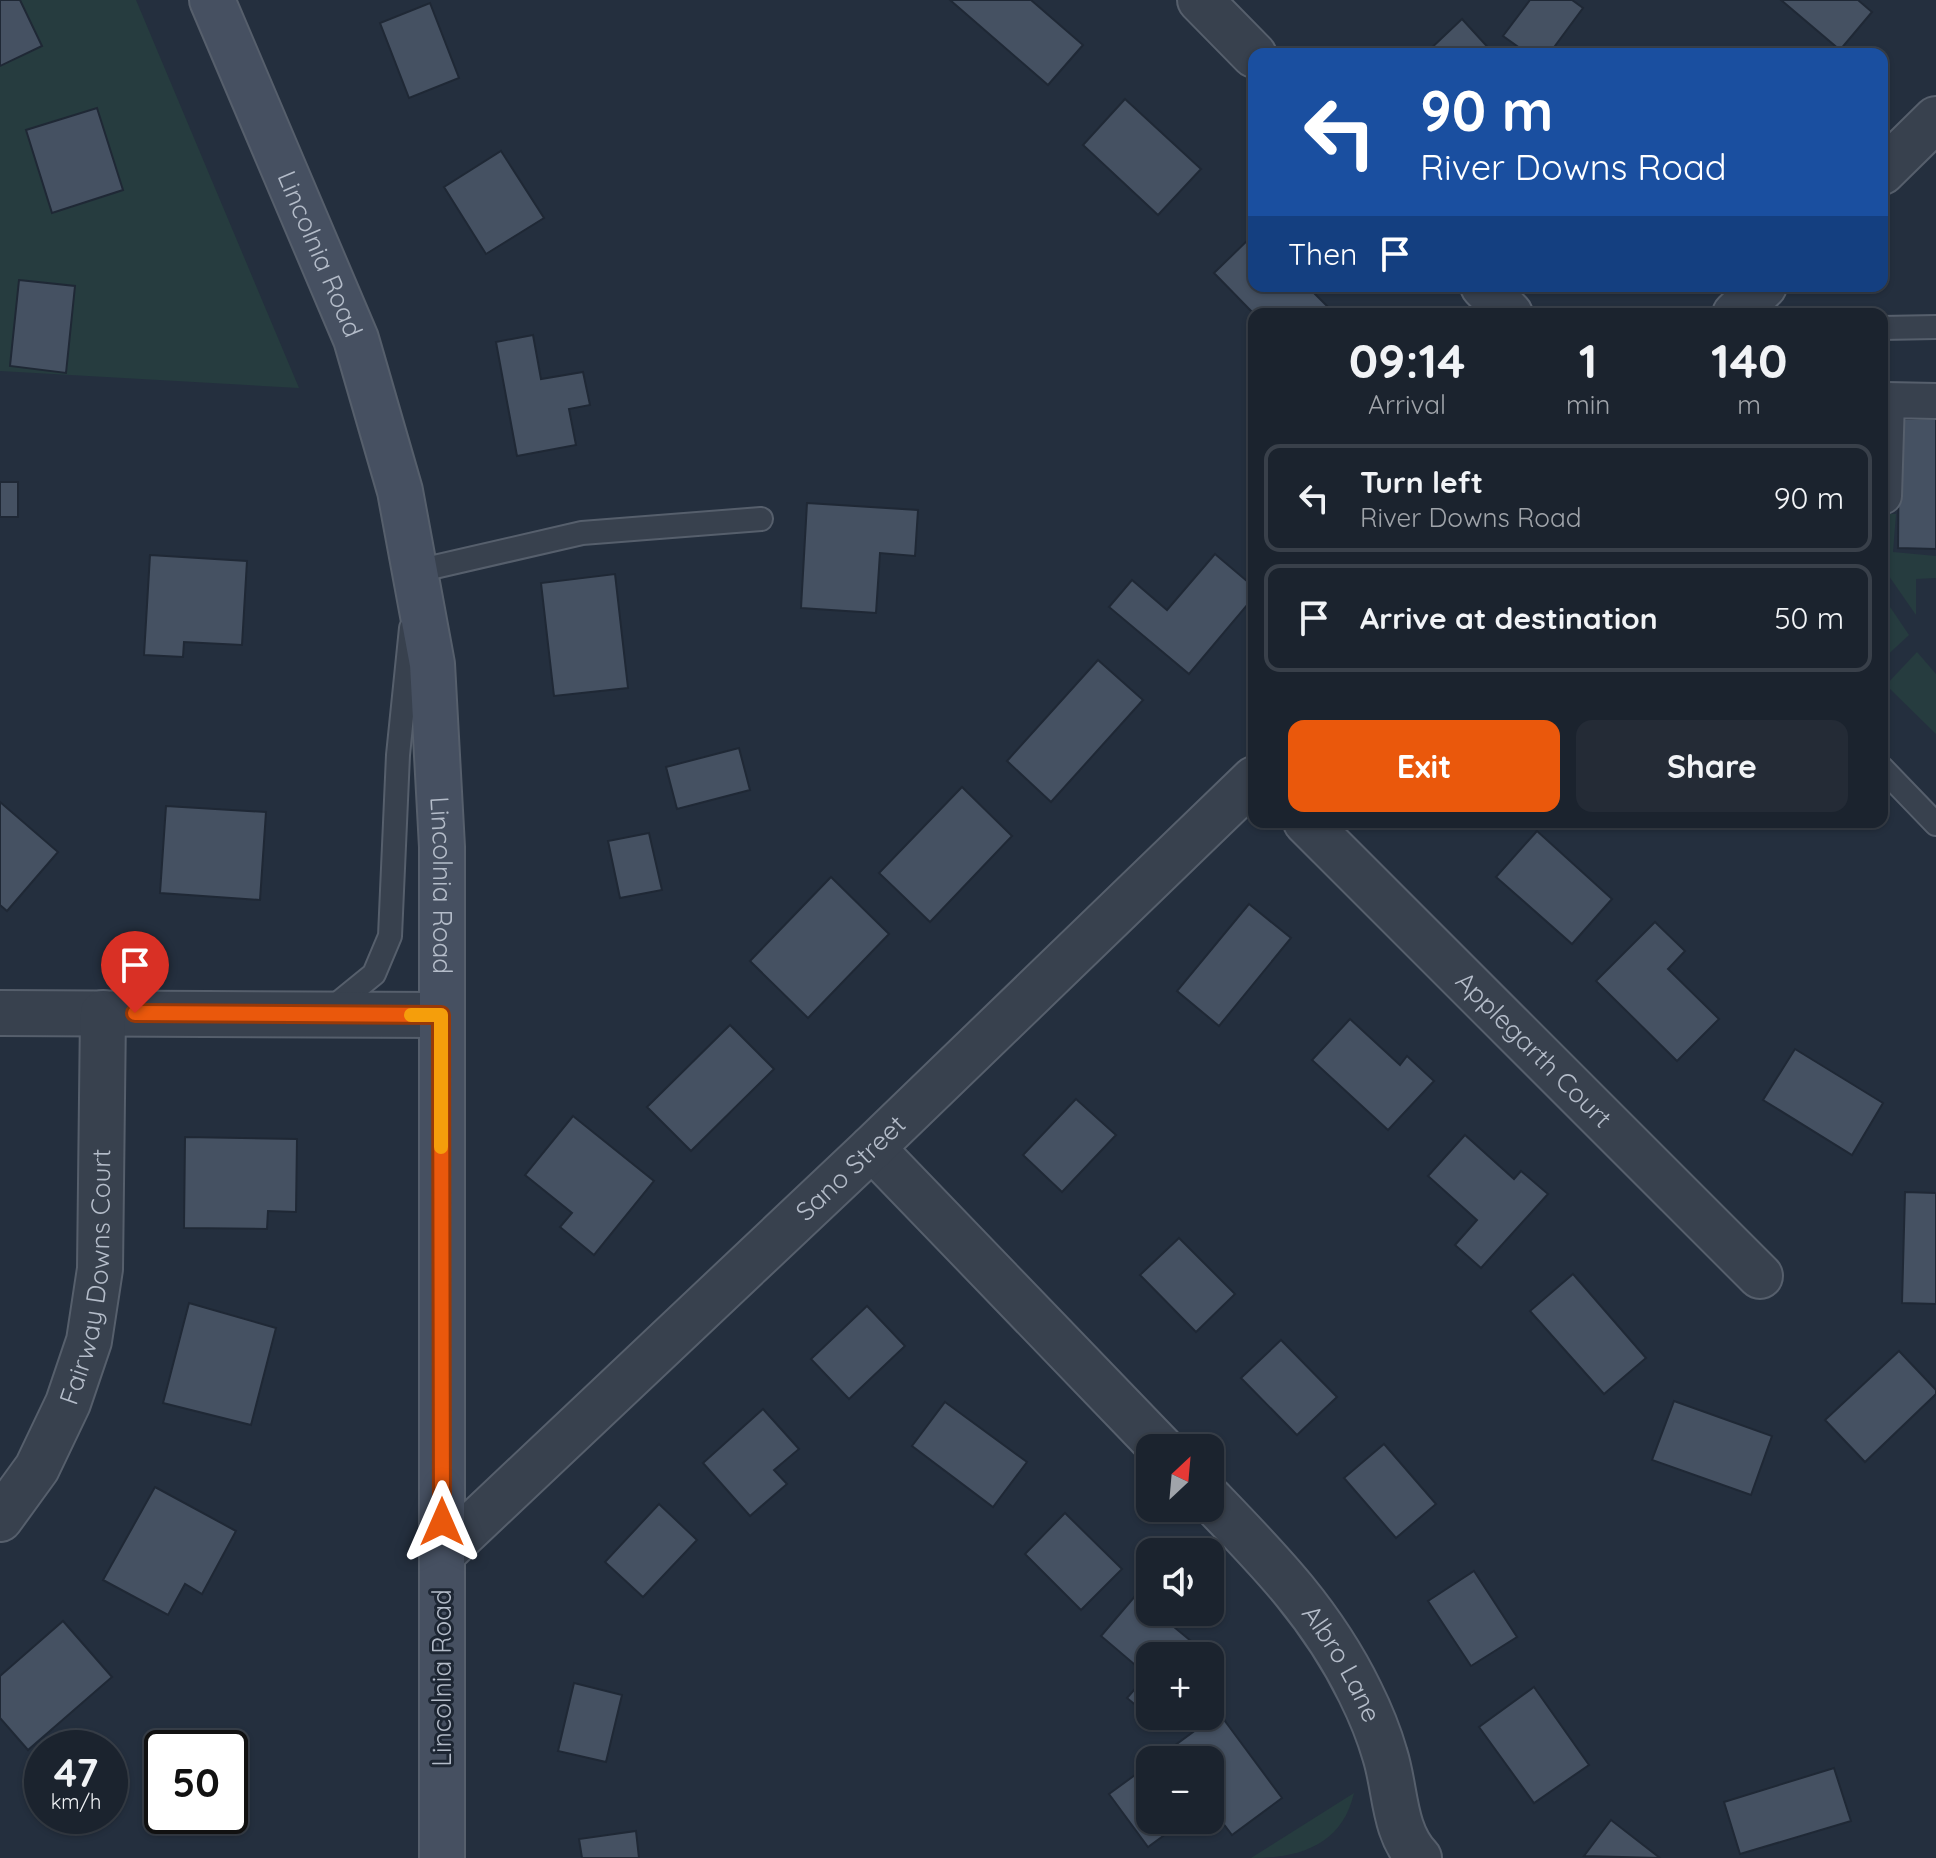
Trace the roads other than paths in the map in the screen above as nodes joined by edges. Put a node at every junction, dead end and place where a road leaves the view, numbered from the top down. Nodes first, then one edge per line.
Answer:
1 (212, 0) edge
2 (1200, 0) edge
3 (1248, 49) edge
4 (1936, 119) edge
5 (1888, 166) edge
6 (1489, 292) edge
7 (1758, 292) edge
8 (1504, 308) edge
9 (1741, 308) edge
10 (1936, 327) edge
11 (1888, 328) edge
12 (1888, 400) edge
13 (1936, 401) edge
14 (761, 519) dead end
15 (417, 571) junction
16 (1888, 774) edge
17 (1248, 785) edge
18 (1936, 824) edge
19 (1312, 828) edge
20 (0, 1013) edge
21 (103, 1013) junction
22 (324, 1014) junction
23 (441, 1015) junction
24 (872, 1148) junction
25 (1760, 1276) dead end
26 (1148, 1434) edge
27 (1224, 1514) edge
28 (0, 1519) edge
29 (442, 1554) junction
30 (1402, 1853) edge
31 (442, 1858) edge

1 - 15 main road, Lincolnia Road
2 - 3 street
4 - 5 street
6 - 8 street
7 - 9 street
10 - 11 lane
12 - 13 street
14 - 15 lane
15 - 22 lane
15 - 23 main road, Lincolnia Road
16 - 18 lane
17 - 24 street, Sano Street
19 - 25 street, Applegarth Court
20 - 21 street
21 - 22 street
21 - 28 street, Fairway Downs Court
22 - 23 street
23 - 29 main road, Lincolnia Road
24 - 26 street
24 - 29 street, Sano Street
27 - 30 street, Albro Lane
29 - 31 main road, Lincolnia Road

